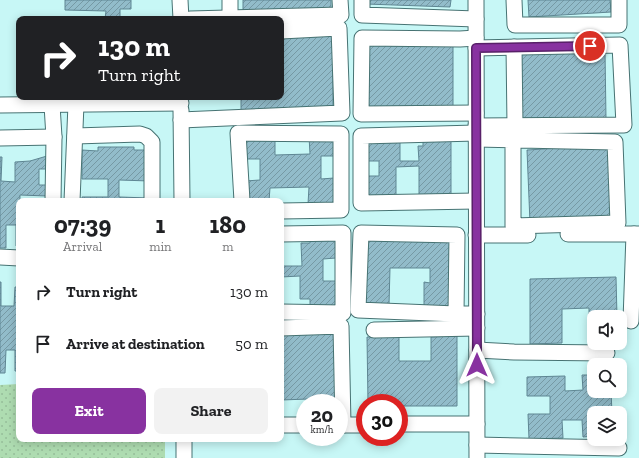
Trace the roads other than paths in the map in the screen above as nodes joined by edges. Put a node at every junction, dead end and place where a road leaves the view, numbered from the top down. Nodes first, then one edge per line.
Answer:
1 (180, 0) edge
2 (230, 0) edge
3 (340, 0) edge
4 (362, 0) edge
5 (476, 0) edge
6 (514, 0) edge
7 (619, 0) edge
8 (180, 16) edge
9 (230, 16) edge
10 (284, 17) edge
11 (476, 20) junction
12 (284, 31) edge
13 (476, 43) junction
14 (514, 47) junction
15 (181, 100) edge
16 (52, 104) junction
17 (76, 104) junction
18 (0, 105) edge
19 (181, 120) junction
20 (515, 126) junction
21 (476, 128) junction
22 (75, 136) junction
23 (54, 137) junction
24 (0, 138) edge
25 (513, 141) junction
26 (53, 198) edge
27 (72, 198) edge
28 (152, 198) edge
29 (182, 198) edge
30 (242, 198) edge
31 (476, 201) junction
32 (284, 211) edge
33 (284, 234) edge
34 (636, 234) edge
35 (476, 235) junction
36 (0, 258) edge
37 (16, 258) edge
38 (284, 312) edge
39 (456, 314) junction
40 (477, 321) junction
41 (631, 321) dead end
42 (284, 328) edge
43 (374, 330) dead end
44 (477, 350) junction
45 (607, 354) dead end
46 (341, 394) edge
47 (408, 424) edge
48 (477, 424) junction
49 (284, 425) edge
50 (296, 425) edge
51 (184, 442) edge
52 (619, 448) dead end
53 (477, 451) edge
54 (184, 458) edge

1 - 8 street
2 - 9 street
3 - 10 street
4 - 11 street
5 - 11 street
6 - 7 street
11 - 13 street
12 - 19 street
13 - 14 street
13 - 21 street
13 - 21 street
14 - 20 street
14 - 20 street
15 - 17 street
15 - 19 street
16 - 17 street
16 - 18 street
16 - 23 street
17 - 22 street
19 - 29 street
20 - 21 street
21 - 25 street
21 - 31 street
21 - 31 street
22 - 27 street
22 - 28 street
23 - 24 street
23 - 26 street
25 - 25 street
30 - 32 street
31 - 35 street
33 - 38 street
34 - 35 street
34 - 41 street
35 - 40 street
36 - 37 street
39 - 39 street
39 - 40 street
40 - 43 street
40 - 44 street
42 - 46 street
44 - 45 street
44 - 48 street
47 - 48 street
48 - 53 street
49 - 50 street
51 - 54 street
52 - 53 street

